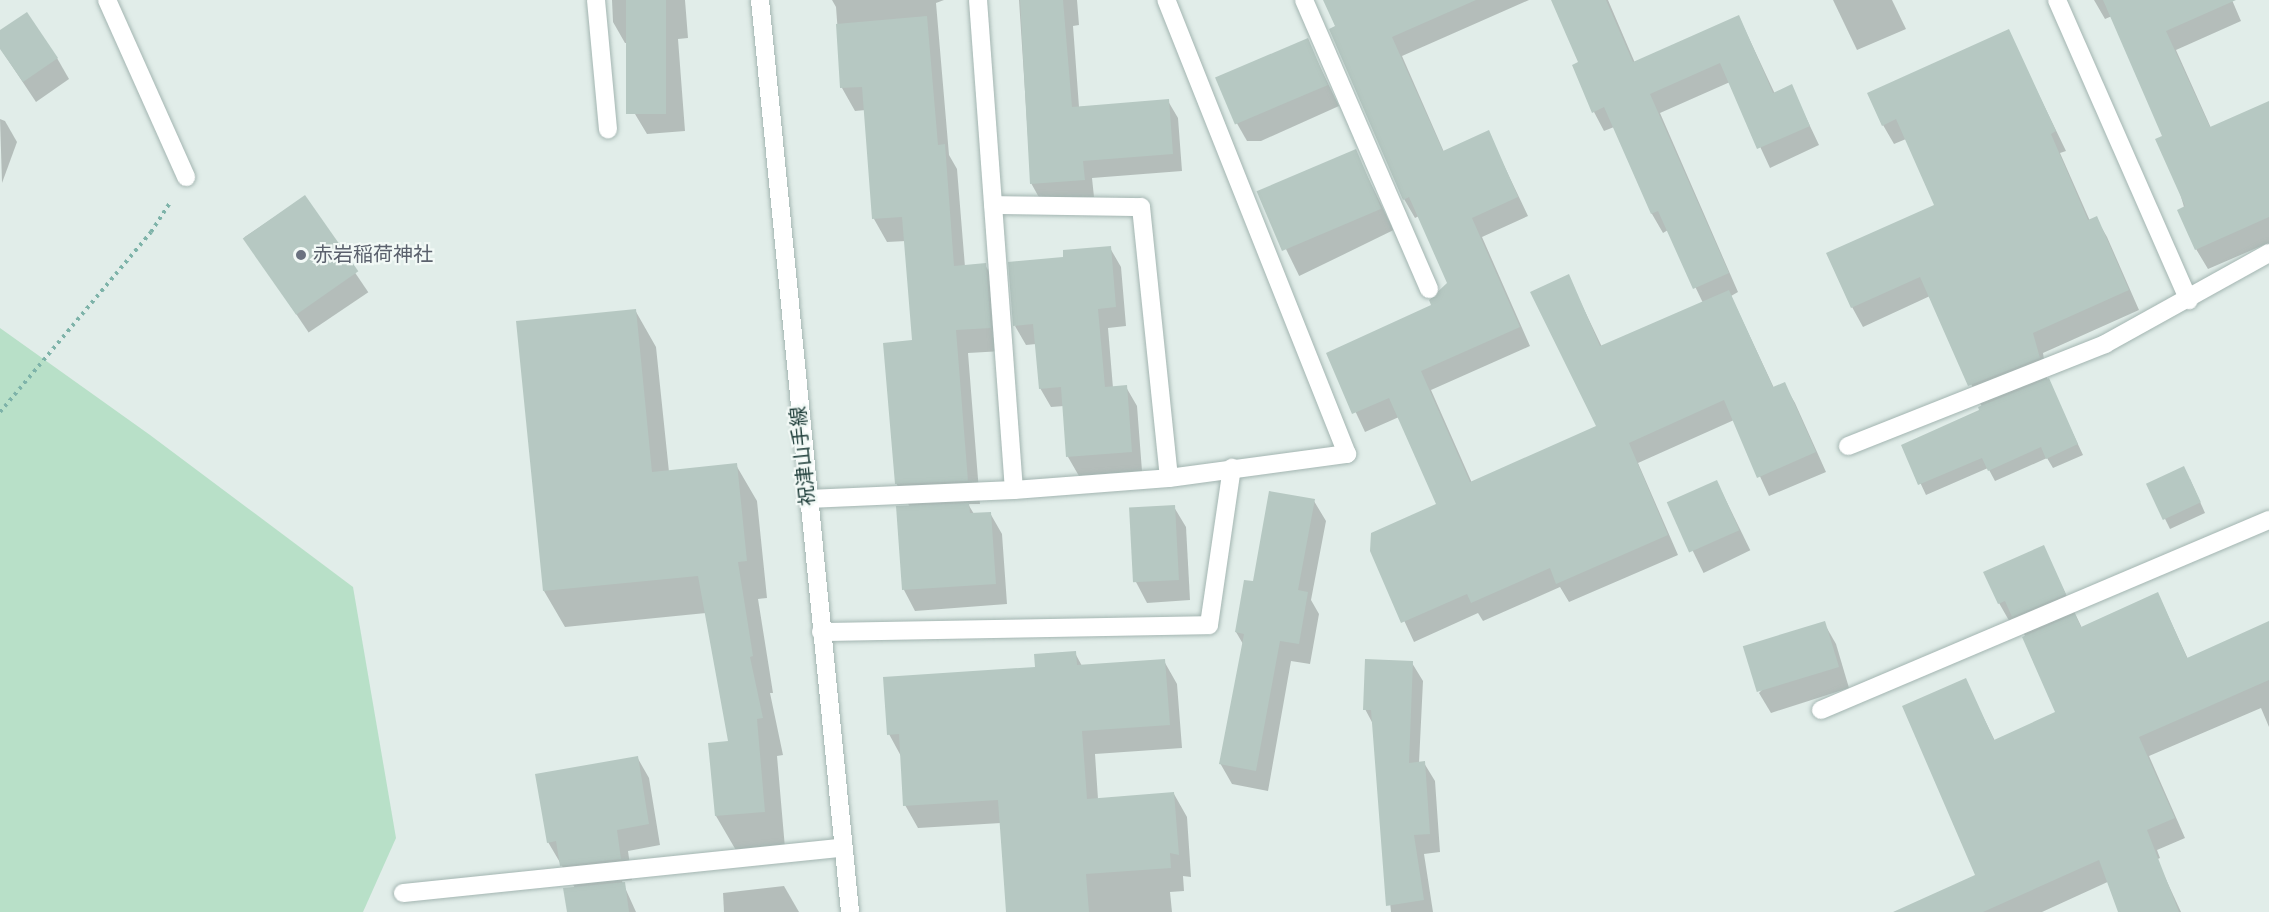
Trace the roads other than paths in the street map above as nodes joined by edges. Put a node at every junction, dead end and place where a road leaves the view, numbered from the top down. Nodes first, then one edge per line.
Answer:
1 (107, 0) edge
2 (596, 0) edge
3 (759, 0) edge
4 (978, 0) edge
5 (1166, 0) edge
6 (1304, 0) edge
7 (2057, 0) edge
8 (609, 129) dead end
9 (186, 177) road end
10 (993, 205) junction
11 (2269, 253) edge
12 (1429, 289) dead end
13 (2189, 300) junction
14 (1848, 446) dead end
15 (1233, 468) junction
16 (1169, 478) junction
17 (1014, 490) junction
18 (808, 499) junction
19 (2269, 520) edge
20 (821, 632) junction
21 (1821, 710) dead end
22 (842, 848) junction
23 (403, 893) dead end
24 (850, 912) edge

1 - 9 street
2 - 8 street
3 - 18 street, 祝津山手線
4 - 10 street
5 - 15 street
6 - 12 street
7 - 13 street
10 - 16 street
10 - 17 street
11 - 13 street
13 - 14 street
15 - 16 street
15 - 20 street
16 - 17 street
17 - 18 street
18 - 20 street, 祝津山手線
19 - 21 street
20 - 22 street, 祝津山手線
22 - 23 street
22 - 24 street, 祝津山手線

